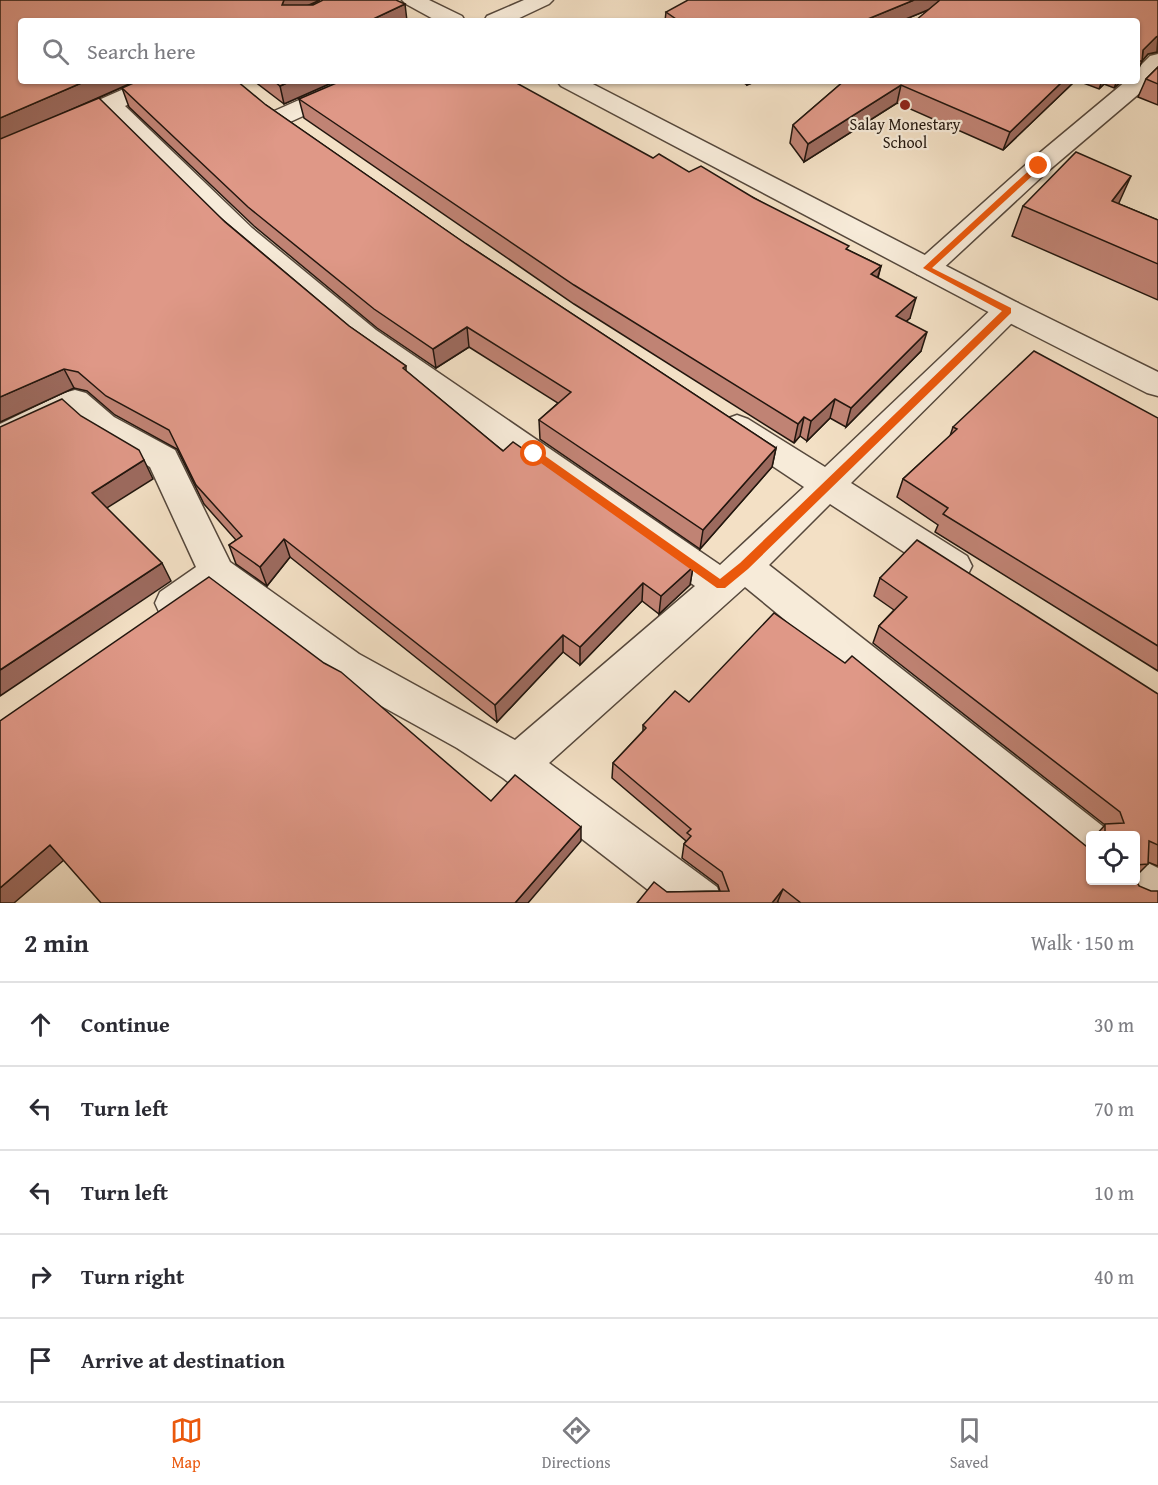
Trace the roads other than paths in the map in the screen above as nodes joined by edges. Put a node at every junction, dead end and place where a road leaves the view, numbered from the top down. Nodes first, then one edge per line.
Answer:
1 (413, 0) edge
2 (542, 0) edge
3 (448, 18) edge
4 (502, 18) edge
5 (1158, 61) edge
6 (1140, 80) edge
7 (155, 84) edge
8 (352, 84) edge
9 (575, 84) edge
10 (1136, 84) edge
11 (310, 138) edge
12 (927, 268) junction
13 (1008, 310) junction
14 (1158, 385) edge
15 (716, 413) edge
16 (0, 438) edge
17 (825, 485) junction
18 (217, 573) junction
19 (732, 576) junction
20 (974, 579) edge
21 (148, 620) edge
22 (518, 764) junction
23 (1086, 840) edge
24 (1140, 882) edge
25 (1158, 897) edge
26 (701, 903) edge

1 - 3 street
2 - 4 street
5 - 6 street
7 - 19 street
8 - 11 street
9 - 12 street
10 - 12 street
12 - 13 street
13 - 14 street
13 - 17 street
15 - 17 street
16 - 18 street
17 - 19 street
17 - 20 street
18 - 21 street
18 - 22 street
19 - 22 street
19 - 23 street
22 - 26 street
24 - 25 street

